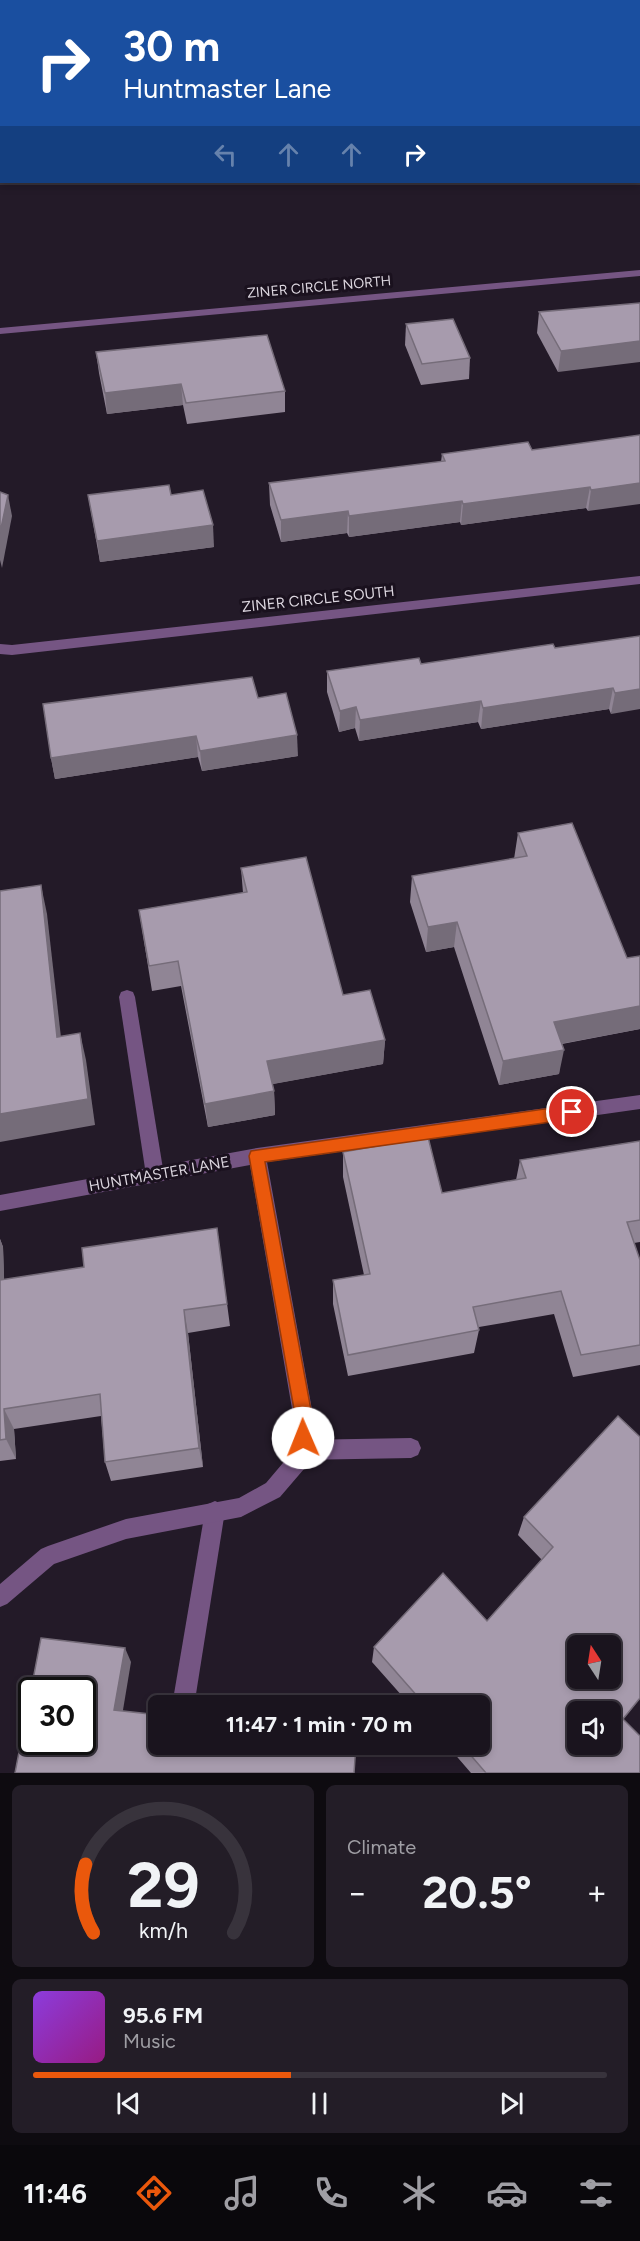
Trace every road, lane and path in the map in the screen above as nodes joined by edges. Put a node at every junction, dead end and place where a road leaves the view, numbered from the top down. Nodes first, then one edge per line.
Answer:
1 (640, 273) edge
2 (0, 331) edge
3 (640, 580) edge
4 (0, 649) edge
5 (127, 997) dead end
6 (640, 1102) edge
7 (256, 1156) junction
8 (155, 1175) junction
9 (0, 1203) edge
10 (411, 1448) dead end
11 (300, 1450) junction
12 (215, 1511) junction
13 (0, 1597) edge
14 (186, 1694) dead end

1 - 2 street, ZINER CIRCLE NORTH
3 - 4 street, ZINER CIRCLE SOUTH
5 - 8 street
6 - 7 street, HUNTMASTER LANE
7 - 8 street, HUNTMASTER LANE
7 - 11 street
8 - 9 street, HUNTMASTER LANE
10 - 11 street
11 - 12 street
12 - 13 street
12 - 14 street

